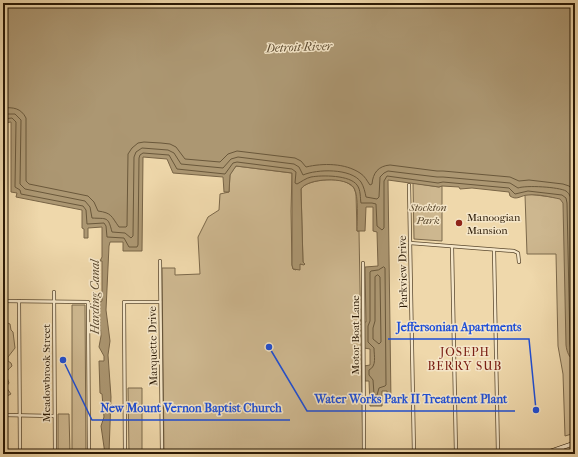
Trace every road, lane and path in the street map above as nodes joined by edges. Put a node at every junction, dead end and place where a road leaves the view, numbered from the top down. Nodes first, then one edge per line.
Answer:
1 (409, 185) dead end
2 (410, 243) junction
3 (452, 246) junction
4 (494, 250) junction
5 (160, 261) dead end
6 (519, 262) dead end
7 (363, 263) dead end
8 (54, 292) dead end
9 (3, 300) edge
10 (19, 301) junction
11 (54, 301) junction
12 (160, 302) junction
13 (3, 415) edge
14 (20, 415) junction
15 (54, 416) junction
16 (575, 442) edge
17 (563, 447) junction
18 (20, 454) edge
19 (55, 454) edge
20 (89, 454) edge
21 (125, 454) edge
22 (162, 454) edge
23 (364, 454) edge
24 (414, 454) edge
25 (456, 454) edge
26 (498, 454) edge
27 (543, 454) edge
28 (560, 454) edge

1 - 2 street, Parkview Drive
2 - 3 street
2 - 24 street, Parkview Drive
3 - 4 street
3 - 25 street
4 - 6 street
4 - 26 street
5 - 12 street, Marquette Drive
7 - 23 street, Motor Boat Lane
8 - 11 street, Meadowbrook Street
9 - 10 street
10 - 11 street
10 - 14 street
11 - 15 street, Meadowbrook Street
11 - 20 street
12 - 21 street
12 - 22 street, Marquette Drive
13 - 14 street
14 - 15 street
14 - 18 street
15 - 19 street, Meadowbrook Street
16 - 17 main road
17 - 27 main road
17 - 28 street

